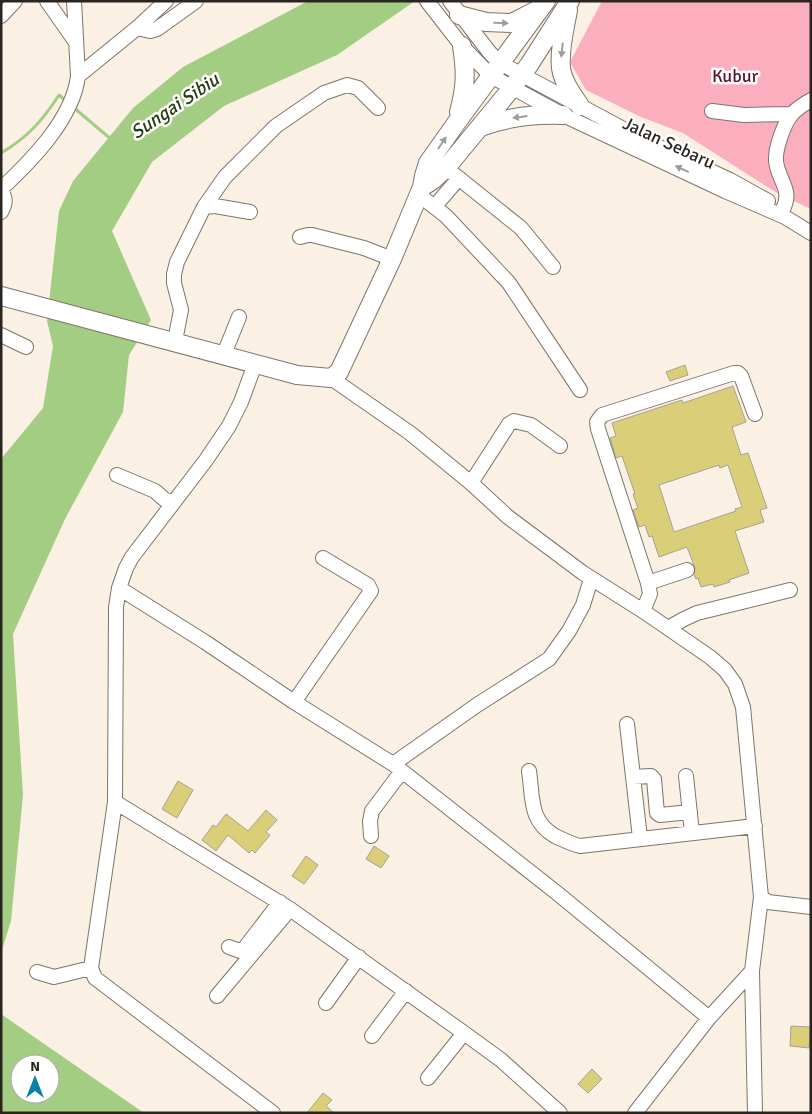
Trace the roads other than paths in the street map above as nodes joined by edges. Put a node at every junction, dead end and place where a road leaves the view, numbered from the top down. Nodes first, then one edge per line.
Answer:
1 (15, 1) edge
2 (47, 1) edge
3 (196, 1) edge
4 (570, 1) edge
5 (70, 2) edge
6 (429, 4) edge
7 (161, 5) edge
8 (543, 5) edge
9 (455, 8) edge
10 (1, 16) edge
11 (168, 21) junction
12 (137, 28) junction
13 (75, 42) junction
14 (462, 46) junction
15 (496, 70) junction
16 (78, 76) junction
17 (516, 82) junction
18 (811, 100) edge
19 (580, 106) junction
20 (378, 108) dead end
21 (712, 111) dead end
22 (791, 114) junction
23 (563, 115) junction
24 (456, 122) junction
25 (479, 128) junction
26 (17, 173) junction
27 (452, 173) junction
28 (1, 177) edge
29 (1, 190) edge
30 (421, 191) junction
31 (435, 206) junction
32 (204, 207) junction
33 (784, 209) junction
34 (1, 212) edge
35 (250, 212) dead end
36 (811, 224) edge
37 (811, 233) edge
38 (300, 237) dead end
39 (392, 259) junction
40 (554, 267) dead end
41 (1, 296) edge
42 (239, 317) dead end
43 (1, 335) edge
44 (175, 341) junction
45 (26, 347) dead end
46 (224, 354) junction
47 (255, 364) junction
48 (330, 378) junction
49 (580, 390) dead end
50 (755, 414) dead end
51 (560, 446) dead end
52 (117, 475) dead end
53 (471, 483) junction
54 (173, 503) junction
55 (323, 558) dead end
56 (687, 570) dead end
57 (591, 579) junction
58 (648, 583) junction
59 (119, 588) junction
60 (790, 590) dead end
61 (643, 611) junction
62 (668, 628) junction
63 (294, 702) junction
64 (627, 724) dead end
65 (398, 767) junction
66 (529, 771) dead end
67 (686, 776) dead end
68 (633, 777) junction
69 (115, 802) junction
70 (690, 812) junction
71 (756, 826) junction
72 (692, 833) junction
73 (370, 836) dead end
74 (640, 838) junction
75 (761, 897) junction
76 (285, 906) junction
77 (811, 907) edge
78 (229, 947) dead end
79 (358, 957) junction
80 (91, 968) junction
81 (752, 971) junction
82 (37, 972) dead end
83 (406, 992) junction
84 (217, 996) dead end
85 (326, 1003) dead end
86 (709, 1018) junction
87 (464, 1033) junction
88 (372, 1036) dead end
89 (428, 1078) dead end
90 (272, 1113) edge
91 (560, 1113) edge
92 (635, 1113) edge
93 (754, 1113) edge

1 - 10 street
2 - 13 street
3 - 11 street
4 - 17 main road
4 -> 19 main road
5 - 13 street
6 - 14 street
7 - 11 street
7 - 12 street
9 -> 8 main road
8 - 15 main road
9 - 15 street
11 - 12 street
12 - 16 street
13 - 16 street
14 - 15 street
14 - 24 main road
15 - 17 street
15 - 24 main road
16 - 26 street
17 - 19 street, Jalan Sebaru
17 - 23 street, Jalan Sebaru
17 - 25 main road
18 - 22 street
19 - 33 street, Jalan Sebaru
20 - 32 street
21 - 22 street
22 - 33 street
23 -> 25 main road
37 -> 23 street, Jalan Sebaru
30 -> 24 main road
25 - 27 main road
26 - 28 street
26 - 29 street
27 - 30 main road
27 - 31 street
27 - 40 street
29 - 34 street
30 - 31 street
30 - 39 main road
31 - 49 street
32 - 35 street
32 - 44 street
33 - 36 street, Jalan Sebaru
38 - 39 street
39 - 48 main road
41 - 44 main road
42 - 46 street
43 - 45 street
44 - 46 main road
46 - 47 main road
47 - 48 main road
47 - 54 street
48 - 53 street
50 - 58 street
51 - 53 street
52 - 54 street
53 - 57 street
54 - 59 street
55 - 63 street
56 - 58 street
57 - 61 street
57 - 65 street
58 - 61 street
59 - 63 street
59 - 69 street
60 - 62 street
61 - 62 street
62 - 71 street
63 - 65 street
64 - 68 street
65 - 73 street
65 - 86 street
66 - 74 street
67 - 70 street
68 - 70 street
68 - 74 street
69 - 76 street
69 - 80 street
70 - 72 street
71 - 72 street
71 - 75 street
72 - 74 street
75 - 77 street
75 - 81 street
76 - 78 street
76 - 79 street
76 - 84 street
79 - 83 street
79 - 85 street
80 - 82 street
80 - 90 street
81 - 86 street
81 - 93 street
83 - 87 street
83 - 88 street
86 - 92 street
87 - 89 street
87 - 91 street

